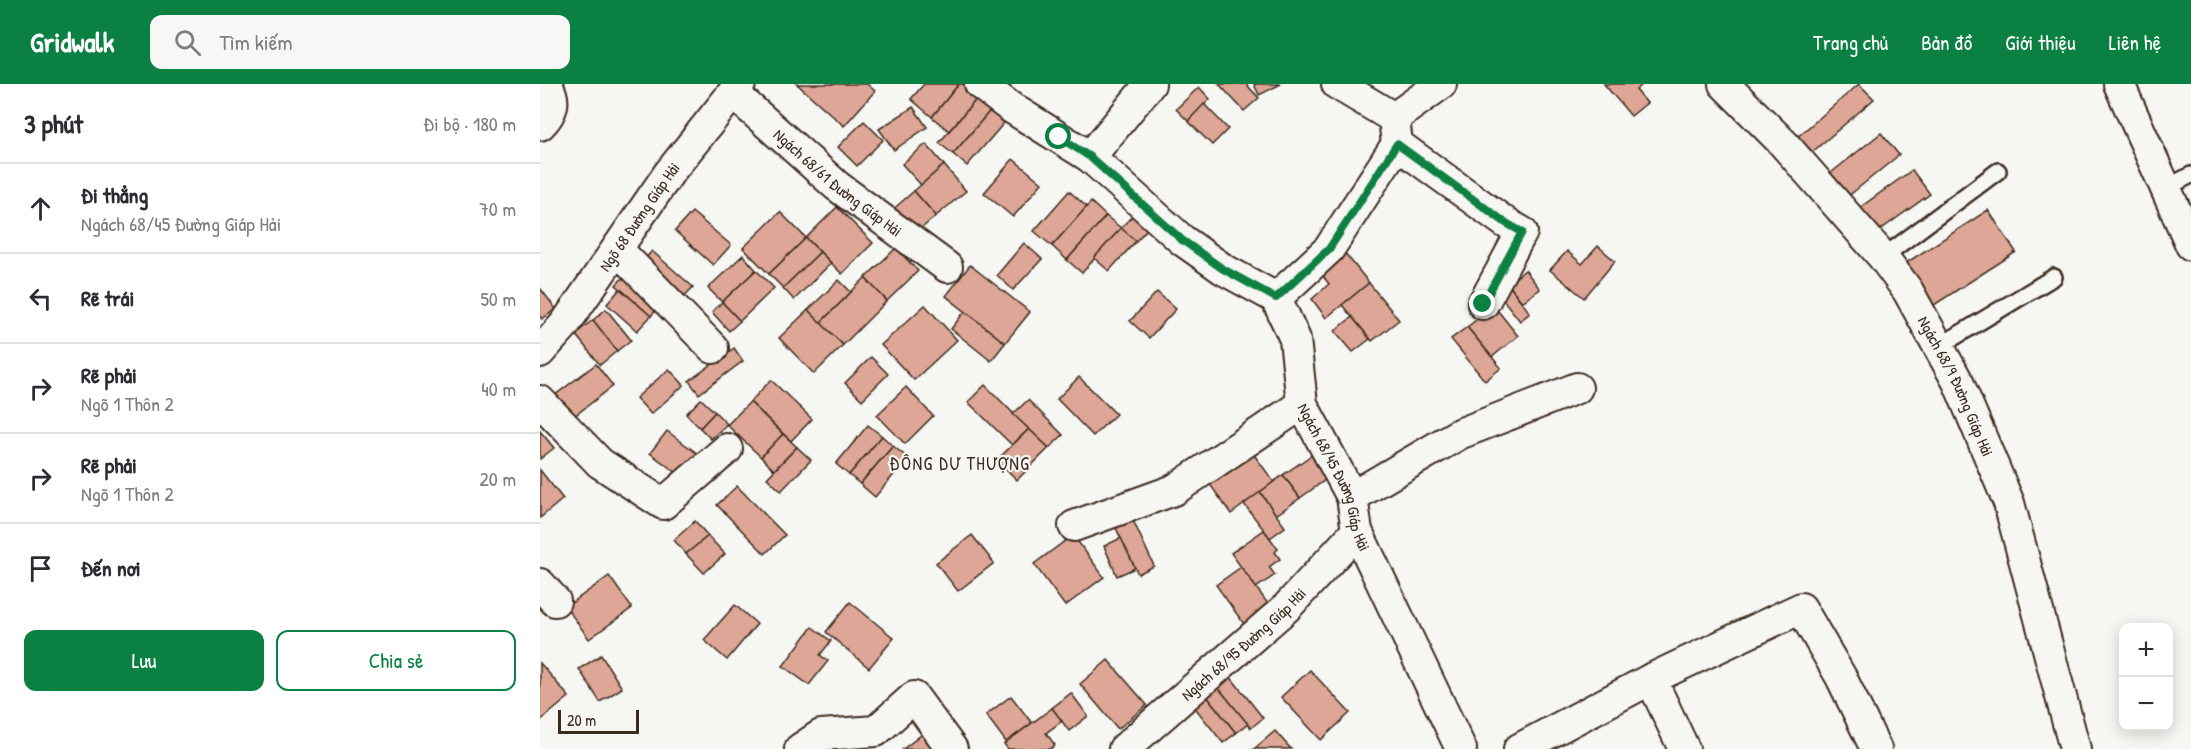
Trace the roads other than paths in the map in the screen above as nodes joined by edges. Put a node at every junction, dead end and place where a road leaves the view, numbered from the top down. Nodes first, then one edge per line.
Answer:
1 (546, 84) edge
2 (980, 84) edge
3 (1150, 84) edge
4 (1337, 84) edge
5 (1441, 84) edge
6 (1724, 84) edge
7 (2119, 84) edge
8 (737, 88) edge
9 (540, 125) edge
10 (1396, 131) junction
11 (1090, 157) junction
12 (1998, 171) dead end
13 (2179, 182) edge
14 (2191, 245) edge
15 (616, 249) junction
16 (1883, 256) junction
17 (947, 267) dead end
18 (2054, 277) dead end
19 (1276, 298) junction
20 (1483, 304) dead end
21 (1938, 347) junction
22 (713, 348) dead end
23 (540, 352) edge
24 (1577, 388) dead end
25 (540, 401) edge
26 (1302, 404) junction
27 (727, 449) dead end
28 (1352, 497) junction
29 (1074, 526) dead end
30 (1357, 531) junction
31 (1651, 679) junction
32 (1448, 722) junction
33 (800, 749) edge
34 (952, 749) edge
35 (1124, 749) edge
36 (1461, 749) edge
37 (1478, 749) edge
38 (1519, 749) edge
39 (1684, 749) edge
40 (1876, 749) edge
41 (2075, 749) edge

1 - 9 street
2 - 11 street
3 - 11 street
4 - 10 street
5 - 10 street
6 - 16 street, Ngách 68/9 Đường Giáp Hải
7 - 13 street
8 - 15 street, Ngõ 68 Đường Giáp Hải
8 - 17 street, Ngách 68/61 Đường Giáp Hải
10 - 19 street
10 - 20 street
11 - 19 street
12 - 16 lane
13 - 14 street
15 - 22 street
15 - 23 street, Ngõ 68 Đường Giáp Hải
16 - 21 street, Ngách 68/9 Đường Giáp Hải
18 - 21 lane
19 - 26 street, Ngách 68/45 Đường Giáp Hải
21 - 41 street, Ngách 68/9 Đường Giáp Hải
24 - 28 street
25 - 27 street
26 - 28 street, Ngách 68/45 Đường Giáp Hải
26 - 29 street
28 - 30 street, Ngách 68/45 Đường Giáp Hải
30 - 32 street, Ngách 68/45 Đường Giáp Hải
30 - 35 street, Ngách 68/95 Đường Giáp Hải
31 - 38 street
31 - 39 street
31 - 40 street
32 - 36 street, Ngách 68/45 Đường Giáp Hải
32 - 37 street, Ngách 68/45 Đường Giáp Hải
33 - 34 street

